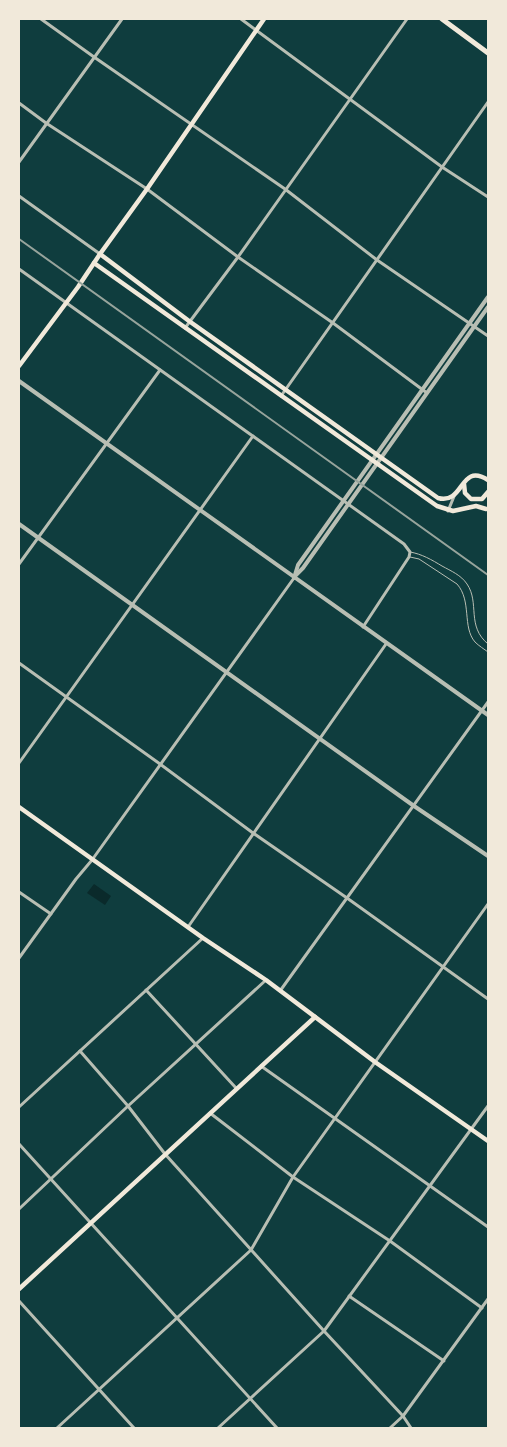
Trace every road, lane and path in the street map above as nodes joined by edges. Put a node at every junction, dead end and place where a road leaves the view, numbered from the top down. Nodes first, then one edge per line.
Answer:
1 (41, 19) edge
2 (122, 19) edge
3 (241, 19) edge
4 (264, 19) edge
5 (406, 19) edge
6 (442, 19) edge
7 (256, 30) junction
8 (488, 53) edge
9 (94, 57) junction
10 (350, 98) junction
11 (488, 102) edge
12 (19, 103) edge
13 (46, 123) junction
14 (191, 125) junction
15 (19, 162) edge
16 (442, 167) junction
17 (285, 189) junction
18 (148, 190) junction
19 (19, 196) edge
20 (488, 197) edge
21 (100, 254) junction
22 (238, 257) junction
23 (376, 260) junction
24 (94, 263) junction
25 (19, 269) edge
26 (488, 297) edge
27 (66, 303) junction
28 (488, 307) edge
29 (189, 321) junction
30 (333, 323) junction
31 (470, 323) junction
32 (475, 326) junction
33 (184, 328) junction
34 (488, 336) edge
35 (19, 366) edge
36 (160, 370) junction
37 (19, 381) edge
38 (286, 389) junction
39 (422, 390) junction
40 (427, 393) junction
41 (281, 396) junction
42 (253, 436) junction
43 (107, 443) junction
44 (376, 454) junction
45 (381, 458) junction
46 (371, 461) junction
47 (376, 464) junction
48 (487, 480) edge
49 (464, 484) junction
50 (456, 494) junction
51 (487, 494) edge
52 (476, 500) junction
53 (346, 503) junction
54 (201, 509) junction
55 (465, 509) junction
56 (487, 509) edge
57 (448, 511) junction
58 (19, 524) edge
59 (38, 537) junction
60 (409, 553) junction
61 (19, 564) edge
62 (294, 578) junction
63 (132, 604) junction
64 (363, 627) junction
65 (386, 644) junction
66 (488, 644) edge
67 (488, 652) edge
68 (19, 663) edge
69 (227, 671) junction
70 (66, 696) junction
71 (488, 702) edge
72 (482, 711) junction
73 (488, 715) edge
74 (321, 738) junction
75 (19, 763) edge
76 (160, 764) junction
77 (414, 806) junction
78 (19, 808) edge
79 (253, 833) junction
80 (488, 856) edge
81 (92, 860) junction
82 (19, 892) edge
83 (347, 898) junction
84 (488, 904) edge
85 (51, 914) junction
86 (188, 927) junction
87 (202, 938) junction
88 (19, 958) edge
89 (444, 967) junction
90 (266, 980) junction
91 (146, 990) junction
92 (280, 991) junction
93 (488, 999) edge
94 (315, 1017) junction
95 (196, 1044) junction
96 (80, 1051) junction
97 (375, 1062) junction
98 (261, 1066) junction
99 (236, 1088) junction
100 (128, 1106) junction
101 (488, 1106) edge
102 (19, 1107) edge
103 (210, 1113) junction
104 (335, 1118) junction
105 (471, 1130) junction
106 (488, 1141) edge
107 (19, 1144) edge
108 (165, 1154) junction
109 (293, 1177) junction
110 (51, 1179) junction
111 (430, 1186) junction
112 (19, 1209) edge
113 (90, 1223) junction
114 (488, 1227) edge
115 (390, 1241) junction
116 (251, 1250) junction
117 (19, 1288) edge
118 (349, 1296) junction
119 (488, 1299) edge
120 (19, 1302) edge
121 (482, 1308) junction
122 (177, 1318) junction
123 (324, 1331) junction
124 (444, 1361) junction
125 (99, 1389) junction
126 (250, 1399) junction
127 (403, 1416) junction
128 (56, 1428) edge
129 (134, 1428) edge
130 (218, 1428) edge
131 (277, 1428) edge
132 (390, 1428) edge
133 (411, 1428) edge

1 - 9 street
2 - 9 street
3 - 7 street
4 - 7 main road
5 - 10 street
6 - 8 main road
7 - 10 street
7 - 14 main road
9 - 13 street
9 - 14 street
10 - 16 street
10 - 17 street
11 - 16 street
12 - 13 street
13 - 15 street
13 - 18 street
14 - 17 street
14 - 18 main road
16 - 20 street
16 - 23 street
17 - 22 street
17 - 23 street
18 - 21 main road
18 - 22 street
19 - 21 street
21 - 24 main road
21 - 29 main road
22 - 29 street
22 - 30 street
23 - 30 street
23 - 31 street
24 - 27 main road
24 - 33 main road
25 - 27 street
26 - 31 street
27 - 35 main road
27 - 36 street
28 - 32 street
29 - 33 street
29 - 38 main road
30 - 38 street
30 - 39 street
31 - 32 street
31 - 39 street
32 - 34 street
32 - 40 street
33 - 41 main road
36 - 42 street
36 - 43 street
37 - 43 street
38 - 41 street
38 - 44 main road
39 - 40 street
39 - 44 street
40 - 45 street
41 - 46 main road
42 - 53 street
42 - 54 street
43 - 54 street
43 - 59 street
44 - 45 main road
44 - 46 street
45 - 47 street
45 - 50 main road
46 - 47 main road
46 - 53 street
47 - 53 street
47 - 57 main road
48 - 49 main road
49 - 50 main road
49 - 52 main road
50 - 57 street
51 - 52 main road
52 - 55 main road
52 - 56 main road
53 - 60 street
53 - 62 street
54 - 62 street
54 - 63 street
55 - 56 main road
55 - 57 main road
58 - 59 street
59 - 61 street
59 - 63 street
60 - 64 street
60 - 66 lane
60 - 67 lane
62 - 64 street
62 - 69 street
63 - 69 street
63 - 70 street
64 - 65 street
65 - 72 street
65 - 74 street
68 - 70 street
69 - 74 street
69 - 76 street
70 - 75 street
70 - 76 street
71 - 72 street
72 - 73 street
72 - 77 street
74 - 77 street
74 - 79 street
76 - 79 street
76 - 81 street
77 - 80 street
77 - 83 street
78 - 81 main road
79 - 83 street
79 - 86 street
81 - 85 street
81 - 86 main road
82 - 85 street
83 - 89 street
83 - 92 street
84 - 89 street
85 - 88 street
86 - 87 main road
87 - 90 main road
87 - 91 street
89 - 93 street
89 - 97 street
90 - 92 main road
90 - 95 street
91 - 95 street
91 - 96 street
92 - 94 main road
94 - 97 main road
94 - 98 main road
95 - 99 street
95 - 100 street
96 - 100 street
96 - 102 street
97 - 104 street
97 - 105 main road
98 - 99 main road
98 - 104 street
99 - 103 main road
100 - 108 street
100 - 110 street
101 - 105 street
103 - 108 main road
103 - 109 street
104 - 109 street
104 - 111 street
105 - 106 main road
105 - 111 street
107 - 110 street
108 - 113 main road
108 - 116 street
109 - 115 street
109 - 116 street
110 - 112 street
110 - 113 street
111 - 114 street
111 - 115 street
113 - 117 main road
113 - 122 street
115 - 118 street
115 - 121 street
116 - 122 street
116 - 123 street
118 - 123 street
118 - 124 street
119 - 121 street
120 - 125 street
121 - 124 street
122 - 125 street
122 - 126 street
123 - 126 street
123 - 127 street
124 - 127 street
125 - 128 street
125 - 129 street
126 - 130 street
126 - 131 street
127 - 132 street
127 - 133 street

